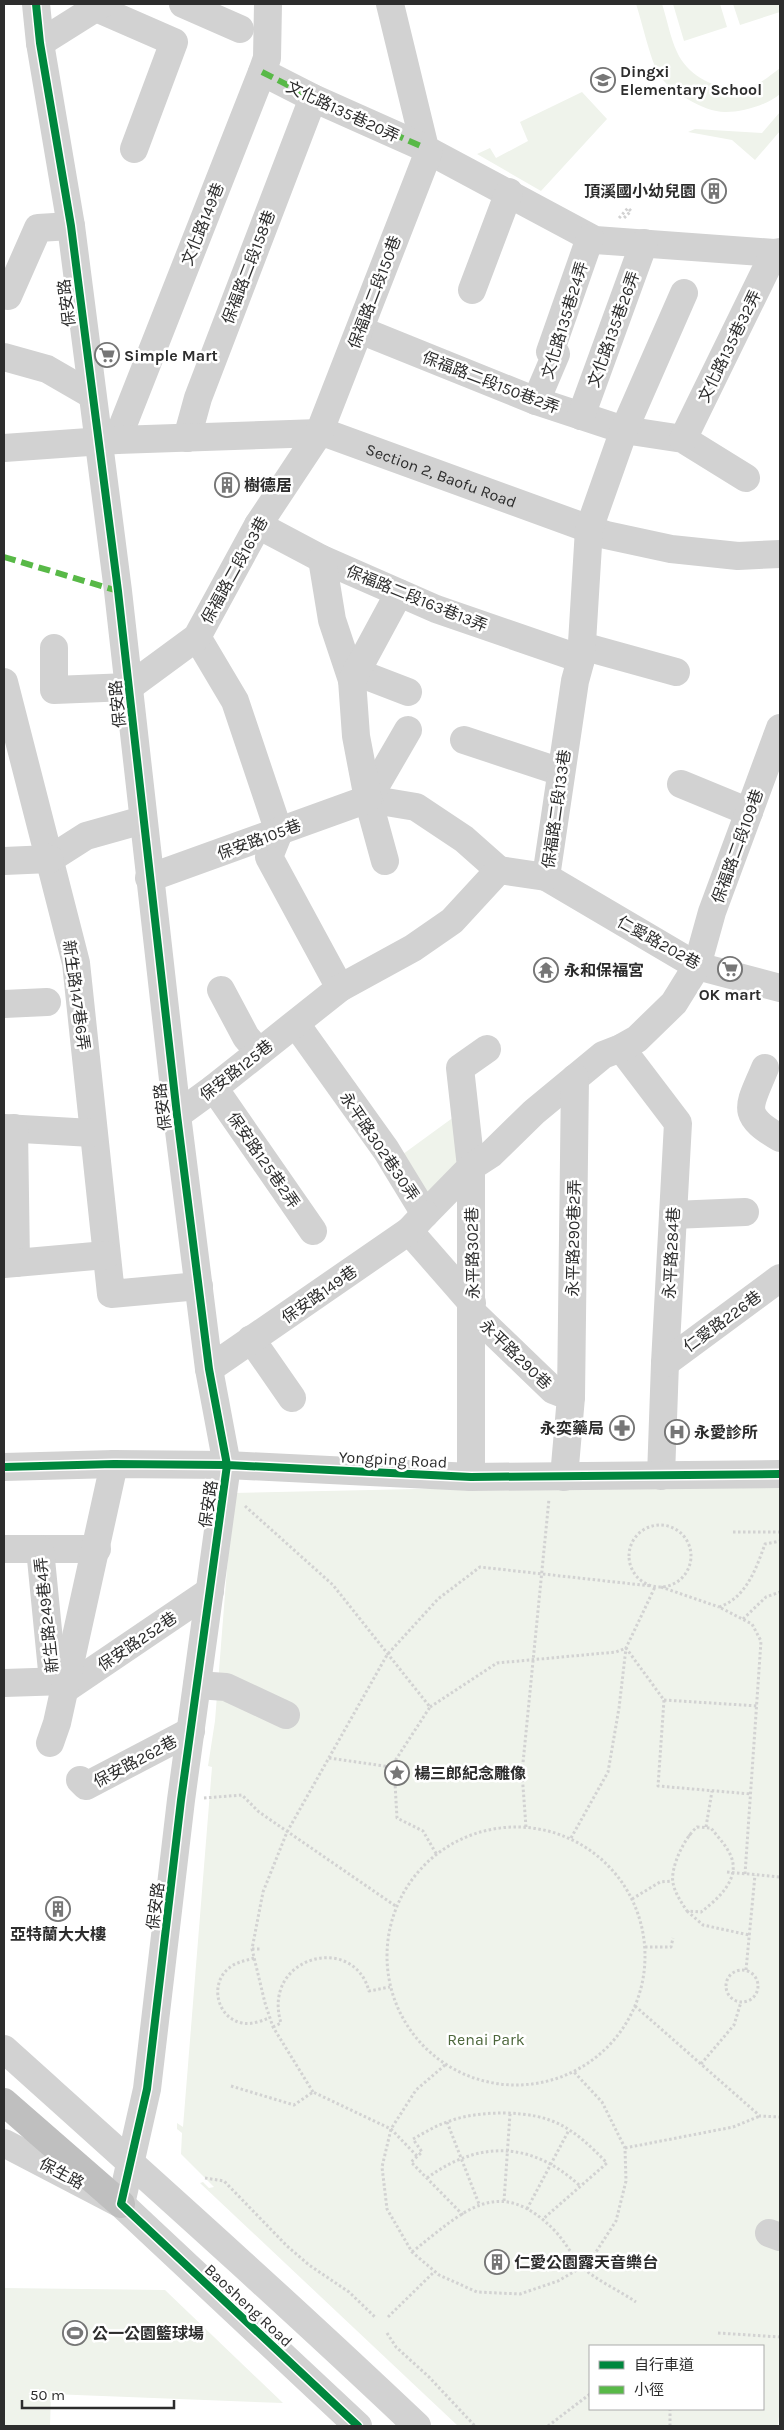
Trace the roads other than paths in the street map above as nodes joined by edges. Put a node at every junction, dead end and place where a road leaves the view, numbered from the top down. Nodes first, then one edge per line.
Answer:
1 (36, 4) edge
2 (183, 4) edge
3 (268, 4) edge
4 (390, 4) edge
5 (99, 6) edge
6 (240, 29) dead end
7 (40, 44) junction
8 (262, 72) junction
9 (313, 98) junction
10 (134, 149) dead end
11 (427, 150) junction
12 (509, 192) junction
13 (71, 226) junction
14 (590, 238) junction
15 (644, 243) junction
16 (777, 252) edge
17 (472, 290) dead end
18 (684, 293) dead end
19 (8, 296) dead end
20 (360, 330) junction
21 (4, 357) edge
22 (92, 395) junction
23 (536, 401) junction
24 (581, 416) junction
25 (624, 430) junction
26 (319, 433) junction
27 (187, 438) junction
28 (683, 439) junction
29 (107, 441) junction
30 (4, 448) edge
31 (746, 478) dead end
32 (258, 525) junction
33 (590, 529) junction
34 (780, 554) edge
35 (322, 559) junction
36 (399, 593) junction
37 (197, 637) junction
38 (54, 648) dead end
39 (581, 652) junction
40 (676, 672) dead end
41 (354, 676) junction
42 (129, 687) junction
43 (408, 692) dead end
44 (6, 696) edge
45 (780, 728) edge
46 (408, 730) dead end
47 (464, 740) dead end
48 (561, 772) junction
49 (681, 784) dead end
50 (368, 799) junction
51 (749, 812) junction
52 (143, 820) junction
53 (279, 832) junction
54 (50, 859) junction
55 (4, 861) edge
56 (385, 861) dead end
57 (499, 870) junction
58 (546, 876) junction
59 (149, 878) junction
60 (697, 966) junction
61 (340, 988) junction
62 (780, 988) edge
63 (221, 990) dead end
64 (47, 1002) dead end
65 (4, 1004) edge
66 (296, 1024) junction
67 (621, 1048) junction
68 (487, 1049) dead end
69 (259, 1052) junction
70 (765, 1068) dead end
71 (575, 1078) junction
72 (214, 1088) junction
73 (177, 1115) junction
74 (9, 1128) edge
75 (92, 1133) junction
76 (780, 1138) edge
77 (471, 1167) junction
78 (745, 1212) dead end
79 (673, 1215) junction
80 (417, 1223) junction
81 (313, 1231) dead end
82 (106, 1255) junction
83 (10, 1264) edge
84 (780, 1278) edge
85 (199, 1286) junction
86 (472, 1308) junction
87 (251, 1340) junction
88 (664, 1363) junction
89 (209, 1369) junction
90 (571, 1397) junction
91 (292, 1398) dead end
92 (114, 1464) junction
93 (227, 1465) junction
94 (4, 1467) edge
95 (780, 1474) edge
96 (557, 1476) junction
97 (661, 1476) junction
98 (471, 1477) junction
99 (4, 1549) edge
100 (40, 1549) junction
101 (97, 1549) junction
102 (210, 1591) junction
103 (4, 1683) edge
104 (61, 1684) junction
105 (197, 1685) junction
106 (286, 1715) dead end
107 (191, 1732) junction
108 (50, 1743) dead end
109 (80, 1780) dead end
110 (4, 2049) edge
111 (4, 2102) edge
112 (4, 2142) edge
113 (129, 2159) junction
114 (121, 2204) junction
115 (358, 2426) edge
116 (417, 2426) edge

1 - 7 street, 保安路
2 - 6 street
3 - 8 street, 文化路149巷
4 - 11 street
5 - 7 street
5 - 10 street
7 - 13 street, 保安路
8 - 9 street, 文化路135巷20弄
8 - 29 street, 文化路149巷
9 - 11 street, 文化路135巷20弄
9 - 27 street, 保福路二段158巷
11 - 12 street, 文化路135巷20弄
11 - 20 street, 保福路二段150巷
12 - 14 street, 文化路135巷20弄
12 - 17 street
13 - 19 street
13 - 22 street, 保安路
14 - 15 street
14 - 23 street, 文化路135巷24弄
15 - 16 street
15 - 24 street, 文化路135巷26弄
16 - 28 street, 文化路135巷32弄
18 - 25 street, 保福路二段133巷
20 - 23 street, 保福路二段150巷2弄
20 - 26 street, 保福路二段150巷
21 - 22 street
22 - 29 street, 保安路
23 - 24 street, 保福路二段150巷2弄
24 - 25 street, 保福路二段150巷2弄
25 - 28 street, 保福路二段150巷2弄
25 - 33 street, 保福路二段133巷
26 - 27 street, Section 2, Baofu Road
26 - 32 street, 保福路二段163巷
26 - 33 street, Section 2, Baofu Road
27 - 29 street, Section 2, Baofu Road
28 - 31 street
29 - 30 street, Section 2, Baofu Road
29 - 42 street, 保安路
32 - 35 street, 保福路二段163巷13弄
32 - 37 street, 保福路二段163巷
33 - 34 street, Section 2, Baofu Road
33 - 39 street, 保福路二段133巷
35 - 36 street, 保福路二段163巷13弄
35 - 41 street
36 - 39 street, 保福路二段163巷13弄
36 - 41 street
37 - 42 street, 保福路二段163巷
37 - 53 street
38 - 42 street
39 - 40 street, 保福路二段163巷13弄
39 - 48 street, 保福路二段133巷
41 - 43 street
41 - 50 street
42 - 52 street, 保安路
44 - 54 street, 新生路147巷6弄
45 - 51 street, 保福路二段109巷
46 - 50 street
47 - 48 street
48 - 58 street, 保福路二段133巷
49 - 51 street
50 - 53 street, 保安路105巷
50 - 56 street
50 - 57 street
51 - 60 street, 保福路二段109巷
52 - 54 street
52 - 59 street, 保安路
53 - 59 street, 保安路105巷
53 - 61 street
54 - 55 street
54 - 75 street, 新生路147巷6弄
57 - 58 street, 保福路二段133巷
57 - 61 street
58 - 60 street, 仁愛路202巷
59 - 73 street, 保安路
60 - 62 street, 仁愛路202巷
60 - 67 street
61 - 66 street
63 - 69 street
64 - 65 street
66 - 69 street, 保安路125巷
66 - 80 street, 永平路302巷30弄
67 - 71 street
67 - 79 street, 永平路284巷
68 - 77 street, 永平路302巷
69 - 72 street, 保安路125巷
70 - 76 street
71 - 77 street
71 - 90 street, 永平路290巷2弄
72 - 73 street, 保安路125巷
72 - 81 street, 保安路125巷2弄
73 - 85 street, 保安路
74 - 75 street
74 - 83 street
75 - 82 street, 新生路147巷6弄
77 - 80 street, 永平路302巷30弄
77 - 86 street, 永平路302巷
78 - 79 street
79 - 88 street, 永平路284巷
80 - 86 street, 永平路290巷
80 - 87 street, 保安路149巷
82 - 83 street
82 - 85 street, 新生路147巷6弄
84 - 88 street, 仁愛路226巷
85 - 89 street, 保安路
86 - 90 street, 永平路290巷
86 - 98 street, 永平路302巷
87 - 89 street, 保安路149巷
87 - 91 street
88 - 97 street, 永平路284巷
89 - 93 street, 保安路
90 - 96 street, 永平路290巷
92 - 93 street, Yongping Road
92 - 94 street, Yongping Road
92 - 101 street
93 - 98 street, Yongping Road
93 - 102 street, 保安路
95 - 97 street, Yongping Road
96 - 97 street, Yongping Road
96 - 98 street, Yongping Road
99 - 100 street
100 - 101 street
100 - 104 street, 新生路249巷4弄
101 - 104 street
102 - 104 street, 保安路252巷
102 - 105 street, 保安路
103 - 104 street
104 - 108 street
105 - 106 street
105 - 107 street, 保安路
107 - 109 street, 保安路262巷
107 - 113 street, 保安路
110 - 113 street, Baosheng Road
111 - 114 highway
112 - 114 street, 保生路
113 - 114 street, 保安路
113 - 116 street, Baosheng Road
114 - 115 street, Baosheng Road

